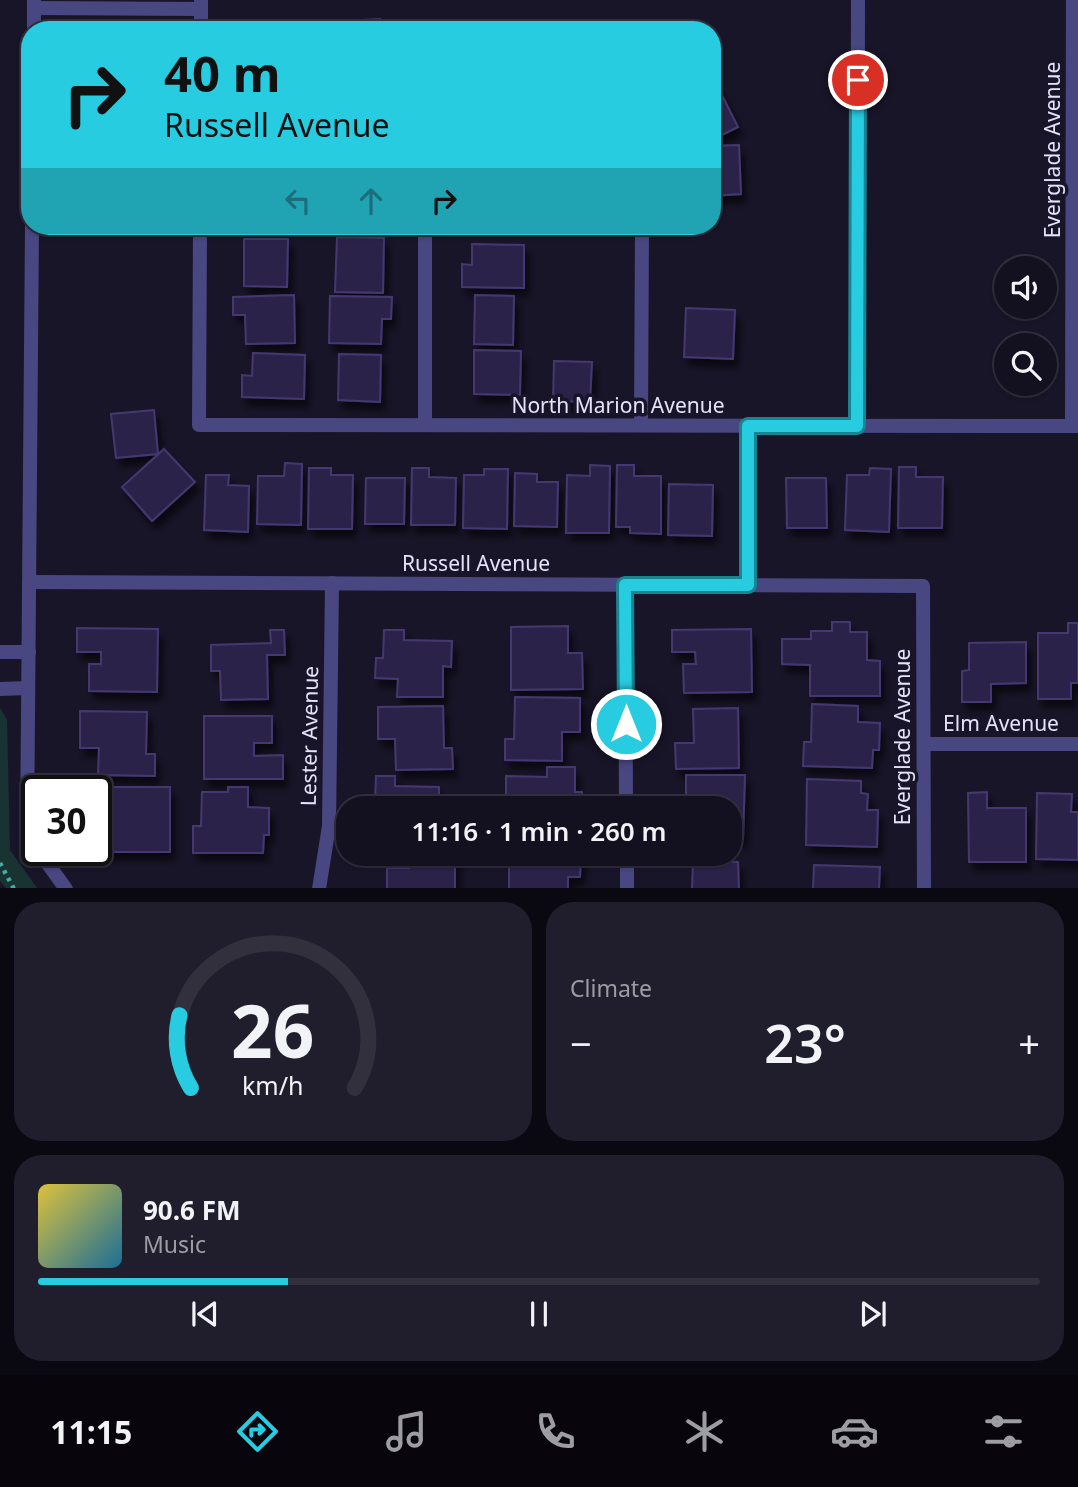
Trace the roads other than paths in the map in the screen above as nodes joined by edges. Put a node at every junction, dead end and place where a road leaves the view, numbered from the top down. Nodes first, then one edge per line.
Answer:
1 (858, 0) edge
2 (1073, 0) edge
3 (34, 4) edge
4 (201, 4) edge
5 (32, 235) edge
6 (200, 235) edge
7 (425, 235) edge
8 (642, 235) edge
9 (425, 425) junction
10 (641, 425) junction
11 (748, 426) junction
12 (857, 426) junction
13 (1075, 426) edge
14 (29, 582) junction
15 (332, 583) junction
16 (625, 585) junction
17 (748, 585) junction
18 (923, 586) joint
19 (0, 652) edge
20 (29, 652) junction
21 (28, 688) junction
22 (0, 689) edge
23 (924, 744) junction
24 (1078, 744) edge
25 (31, 775) edge
26 (626, 796) edge
27 (49, 866) edge
28 (627, 866) edge
29 (66, 888) edge
30 (319, 888) edge
31 (627, 888) edge
32 (924, 888) edge

1 - 12 street
2 - 13 street, Everglade Avenue
3 - 4 street
5 - 14 street
6 - 9 street, North Marion Avenue
7 - 9 street
8 - 10 street
9 - 10 street, North Marion Avenue
10 - 11 street, North Marion Avenue
11 - 12 street, North Marion Avenue
11 - 17 street
12 - 13 street, North Marion Avenue
14 - 15 street, Russell Avenue
14 - 20 street
15 - 16 street, Russell Avenue
15 - 30 street, Lester Avenue
16 - 17 street, Russell Avenue
16 - 26 street
17 - 18 street, Russell Avenue
18 - 23 street, Everglade Avenue
19 - 20 street
20 - 21 street
21 - 22 street
21 - 25 street
23 - 24 street, Elm Avenue
23 - 32 street, Everglade Avenue
27 - 29 street
28 - 31 street

